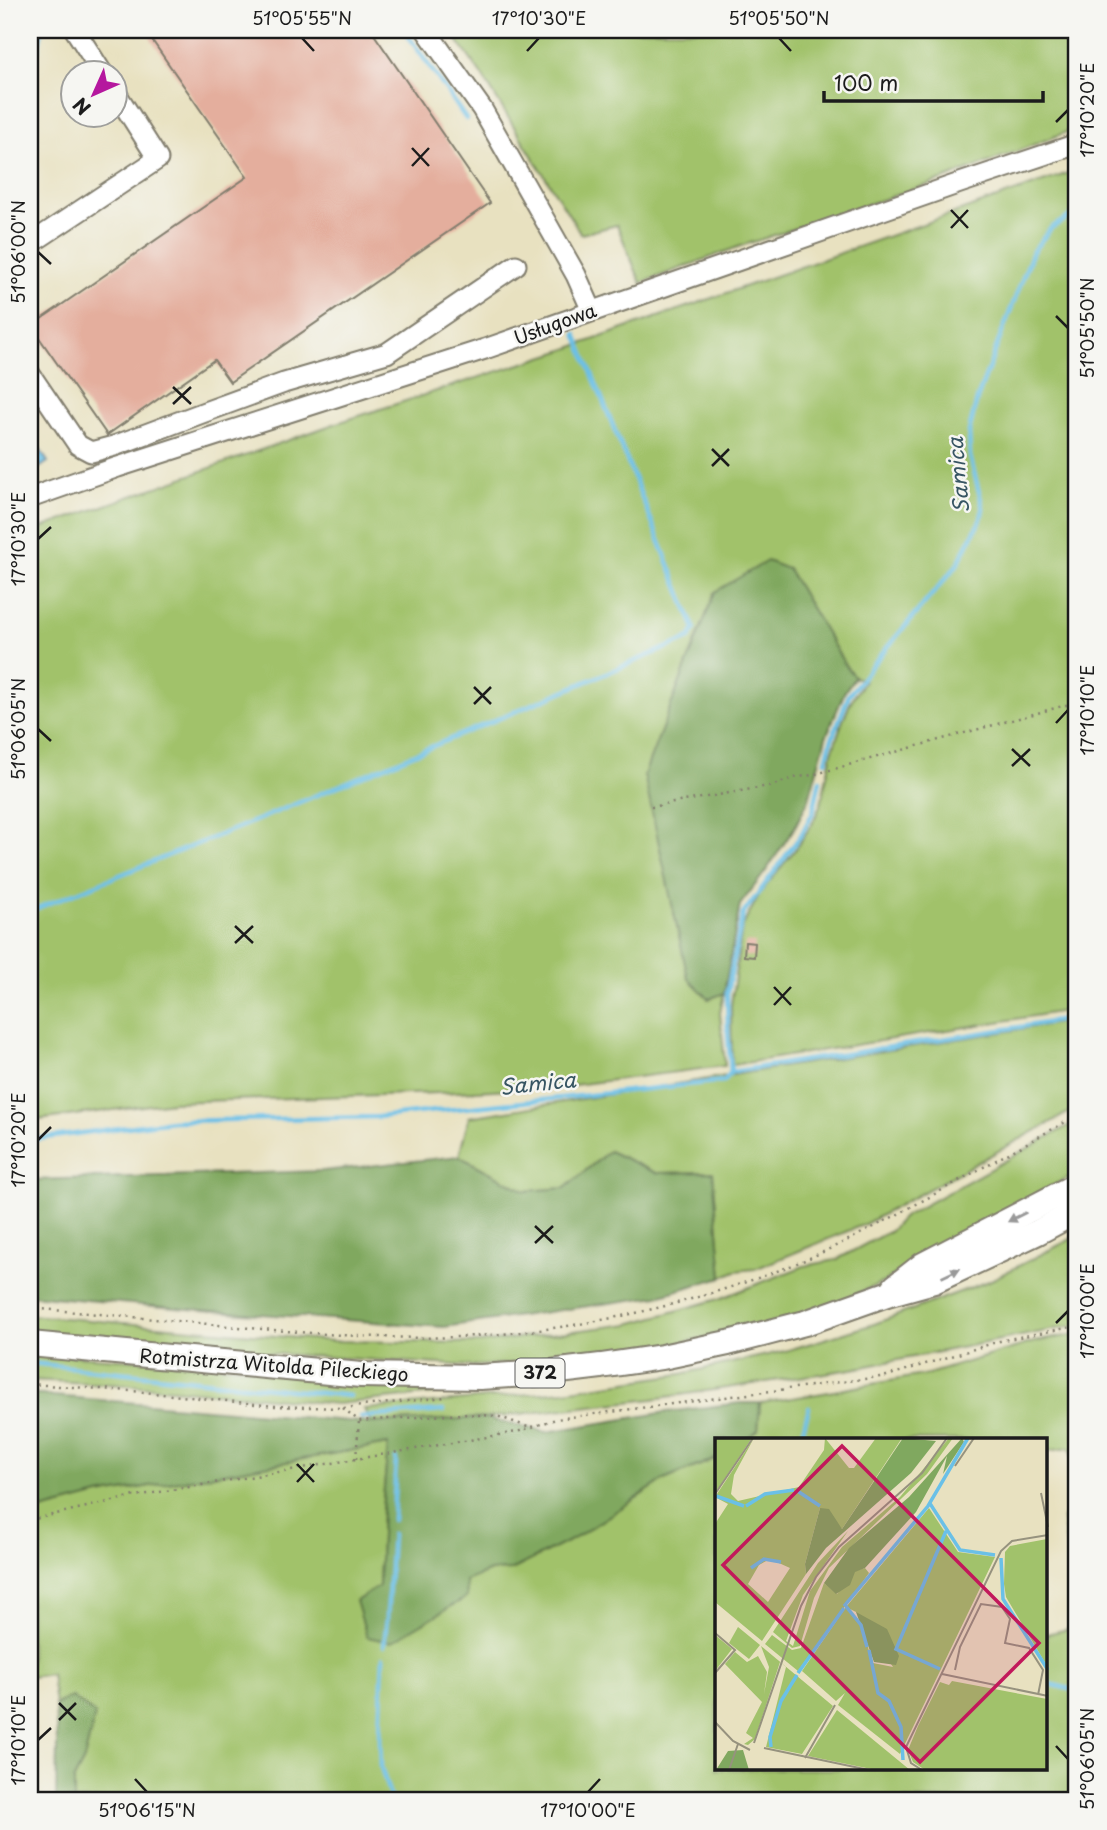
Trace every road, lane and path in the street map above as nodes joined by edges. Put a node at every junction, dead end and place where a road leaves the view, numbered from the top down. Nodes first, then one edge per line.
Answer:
1 (75, 30) edge
2 (426, 30) edge
3 (94, 60) edge
4 (130, 115) edge
5 (1077, 144) edge
6 (30, 244) edge
7 (516, 265) dead end
8 (592, 311) junction
9 (30, 374) edge
10 (30, 498) edge
11 (1077, 702) edge
12 (650, 807) dead end
13 (1077, 1116) edge
14 (1077, 1185) edge
15 (1077, 1212) edge
16 (887, 1294) junction
17 (30, 1308) edge
18 (1077, 1326) edge
19 (30, 1344) edge
20 (30, 1384) edge
21 (359, 1421) junction
22 (530, 1428) junction
23 (356, 1459) junction
24 (30, 1520) edge

1 - 3 lane
2 - 8 lane
4 - 6 lane
5 - 8 lane, Usługowa
7 - 9 lane
8 - 10 lane, Usługowa
11 - 12 path
13 - 17 path
14 -> 16 main road, Rotmistrza Witolda Pileckiego / 372
16 -> 15 main road, Rotmistrza Witolda Pileckiego / 372
16 - 19 main road, Rotmistrza Witolda Pileckiego / 372
18 - 22 path
20 - 21 path
21 - 22 path
21 - 23 path
22 - 23 path
23 - 24 path

